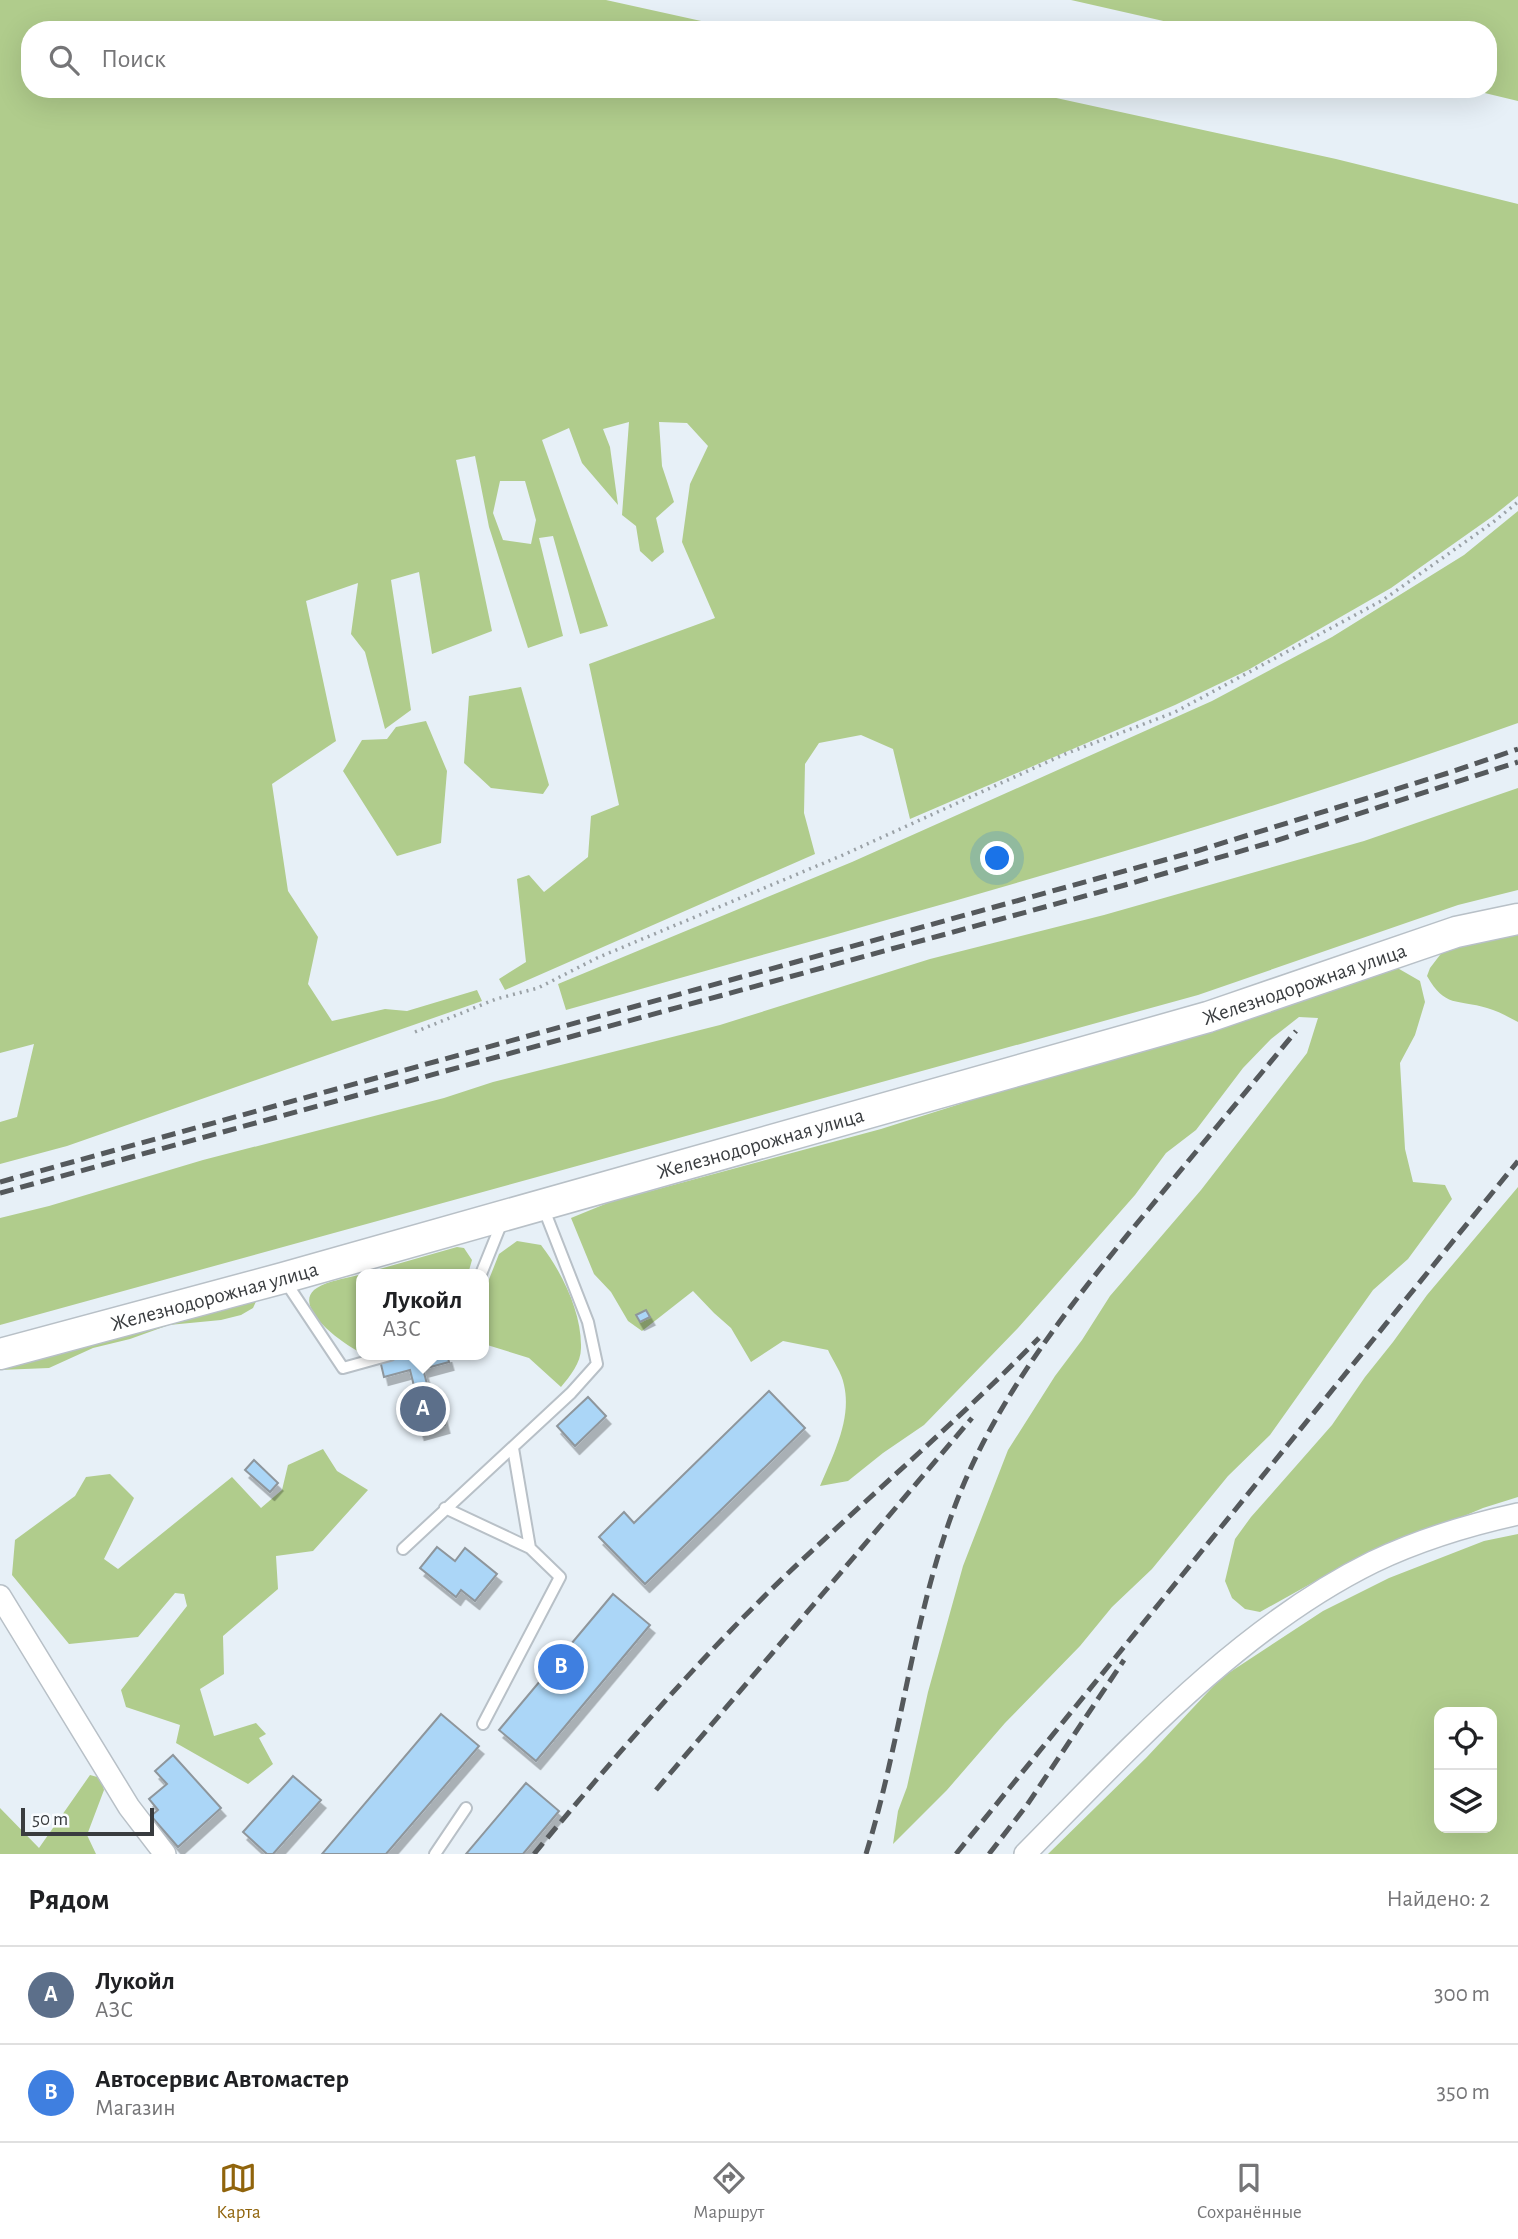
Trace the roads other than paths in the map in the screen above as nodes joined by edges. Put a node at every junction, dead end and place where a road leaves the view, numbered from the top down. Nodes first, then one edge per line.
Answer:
1 (1518, 919) edge
2 (542, 1205) junction
3 (504, 1216) junction
4 (483, 1269) edge
5 (283, 1278) junction
6 (0, 1354) edge
7 (372, 1360) edge
8 (513, 1448) junction
9 (445, 1508) junction
10 (1518, 1514) edge
11 (530, 1548) junction
12 (403, 1549) dead end
13 (0, 1596) edge
14 (483, 1724) dead end
15 (467, 1808) dead end
16 (165, 1854) edge
17 (435, 1854) edge
18 (1025, 1854) edge

1 - 2 main road, Железнодорожная улица
2 - 3 main road, Железнодорожная улица
2 - 8 lane
3 - 4 lane
3 - 5 main road, Железнодорожная улица
5 - 6 main road, Железнодорожная улица
5 - 7 lane
8 - 9 lane
8 - 11 lane
9 - 11 lane
9 - 12 lane
10 - 18 street
11 - 14 lane
13 - 16 street
15 - 17 lane

